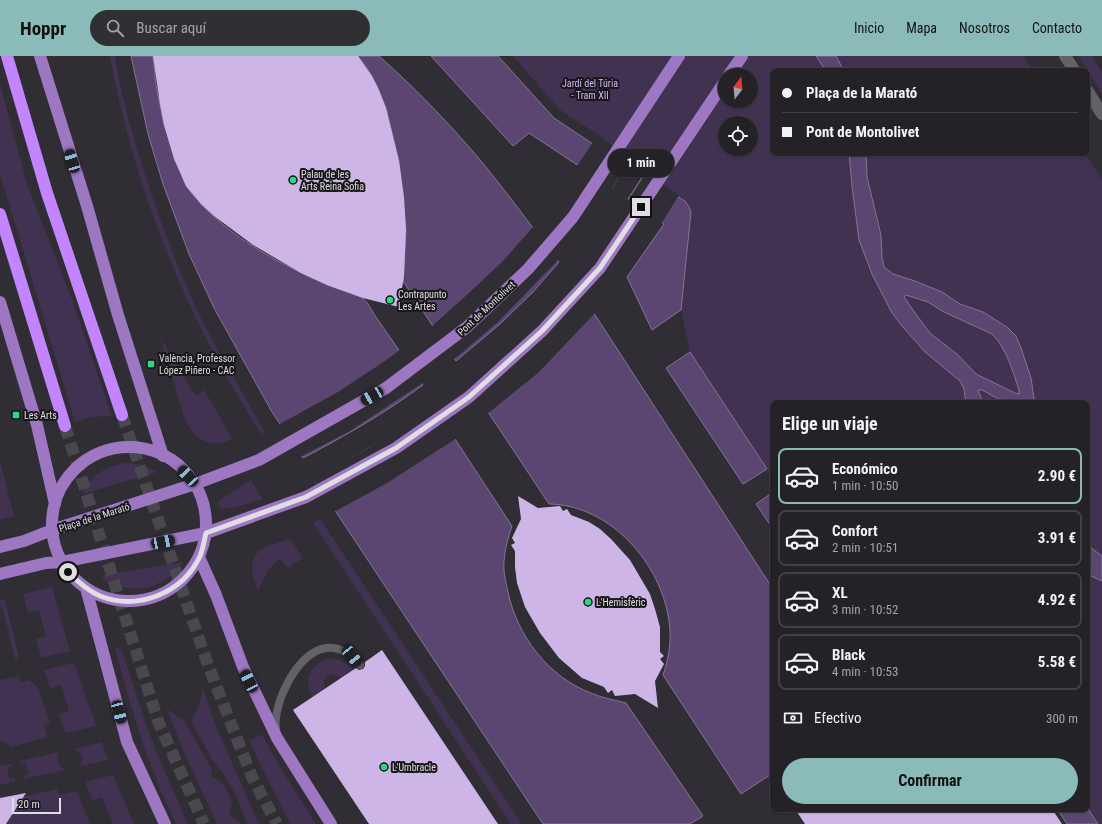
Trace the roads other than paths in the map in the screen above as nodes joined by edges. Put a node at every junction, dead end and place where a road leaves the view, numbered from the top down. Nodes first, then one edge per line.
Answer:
1 (7, 56) edge
2 (40, 56) edge
3 (679, 56) edge
4 (742, 56) edge
5 (1065, 56) edge
6 (734, 68) edge
7 (1073, 68) edge
8 (718, 91) edge
9 (1090, 95) edge
10 (1102, 114) edge
11 (0, 214) edge
12 (0, 302) edge
13 (122, 415) tunnel mouth
14 (65, 426) tunnel mouth
15 (163, 456) junction
16 (195, 484) junction
17 (55, 504) junction
18 (52, 530) junction
19 (206, 533) junction
20 (0, 547) edge
21 (199, 557) junction
22 (62, 562) junction
23 (0, 574) edge
24 (86, 588) junction
25 (360, 665) dead end
26 (277, 738) junction
27 (165, 824) edge
28 (331, 824) edge

1 - 13 highway
2 - 15 main road
3 - 16 main road, Pont de Montolivet
4 - 6 main road
5 - 7 main road
8 - 19 main road
9 - 10 main road
11 - 14 highway
12 - 17 main road
15 - 16 main road, Plaça de la Marató
15 - 17 main road, Plaça de la Marató
16 - 18 main road, Plaça de la Marató
16 - 19 main road, Plaça de la Marató
17 - 18 main road, Plaça de la Marató
18 - 20 main road
18 - 22 main road, Plaça de la Marató
19 - 21 main road, Plaça de la Marató
19 - 22 main road
21 - 24 main road, Plaça de la Marató
21 - 26 main road
22 - 23 main road
22 - 24 main road, Plaça de la Marató
24 - 27 main road
25 - 26 lane
26 - 28 main road

